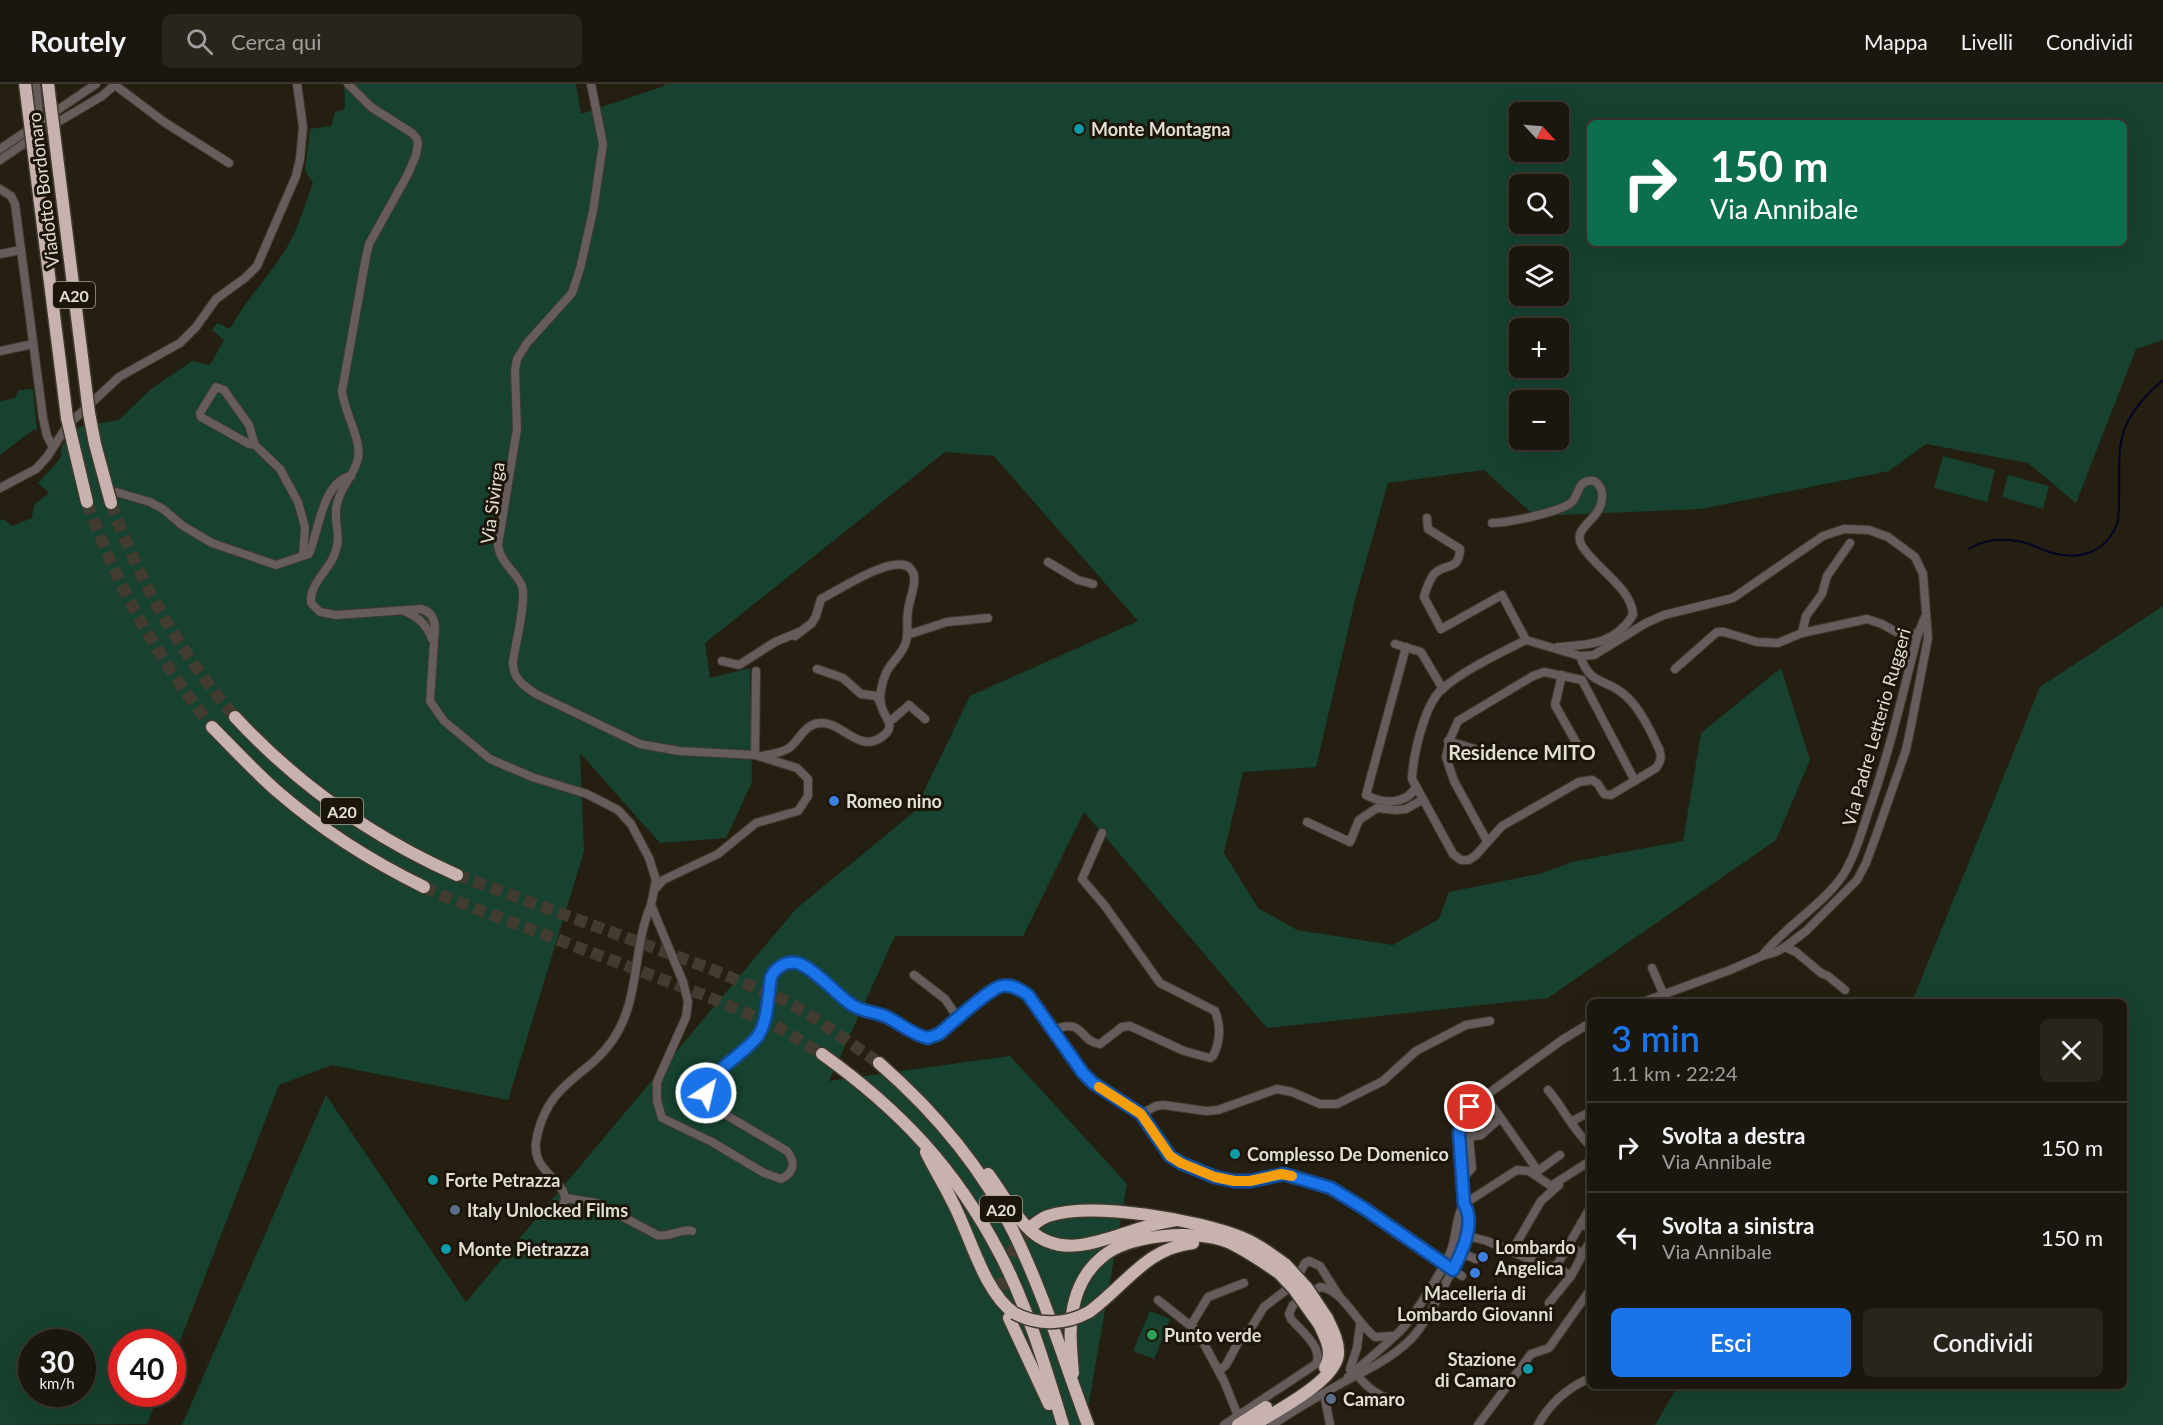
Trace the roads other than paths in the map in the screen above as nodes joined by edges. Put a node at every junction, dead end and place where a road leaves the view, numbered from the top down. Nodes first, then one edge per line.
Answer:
1 (25, 84) edge
2 (36, 84) edge
3 (48, 84) edge
4 (96, 84) edge
5 (297, 84) edge
6 (348, 84) edge
7 (591, 84) edge
8 (115, 85) edge
9 (40, 123) junction
10 (41, 132) junction
11 (0, 150) edge
12 (0, 160) edge
13 (229, 163) dead end
14 (0, 189) edge
15 (21, 250) junction
16 (0, 254) edge
17 (33, 344) junction
18 (0, 351) edge
19 (255, 445) junction
20 (52, 447) junction
21 (351, 476) junction
22 (0, 488) edge
23 (114, 498) joint
24 (87, 502) tunnel mouth
25 (1427, 518) dead end
26 (1492, 523) dead end
27 (1850, 543) dead end
28 (303, 555) junction
29 (1048, 562) dead end
30 (1093, 584) dead end
31 (1926, 614) junction
32 (988, 618) dead end
33 (806, 629) junction
34 (1802, 633) junction
35 (1918, 634) junction
36 (795, 636) dead end
37 (907, 636) junction
38 (1526, 640) junction
39 (1395, 644) dead end
40 (1406, 647) junction
41 (1555, 648) junction
42 (1580, 656) junction
43 (723, 661) dead end
44 (817, 669) dead end
45 (1675, 669) dead end
46 (756, 671) dead end
47 (1562, 675) junction
48 (1443, 689) junction
49 (880, 703) junction
50 (1896, 717) junction
51 (925, 719) dead end
52 (890, 720) junction
53 (239, 721) tunnel mouth
54 (1912, 721) junction
55 (212, 727) tunnel mouth
56 (1448, 741) junction
57 (1577, 744) dead end
58 (1475, 749) dead end
59 (758, 756) junction
60 (1635, 781) junction
61 (1416, 787) junction
62 (1422, 800) junction
63 (1307, 822) dead end
64 (1863, 828) junction
65 (1102, 833) dead end
66 (1877, 833) junction
67 (1487, 841) junction
68 (457, 875) tunnel mouth
69 (424, 887) tunnel mouth
70 (656, 888) junction
71 (651, 904) junction
72 (1785, 947) junction
73 (1762, 956) junction
74 (1652, 968) dead end
75 (914, 975) dead end
76 (1845, 990) dead end
77 (1664, 995) junction
78 (1652, 999) edge
79 (958, 1018) junction
80 (1490, 1021) dead end
81 (1587, 1025) edge
82 (1053, 1030) junction
83 (822, 1054) tunnel mouth
84 (1548, 1090) dead end
85 (1491, 1104) dead end
86 (1141, 1114) junction
87 (1587, 1114) edge
88 (1500, 1118) junction
89 (1572, 1121) junction
90 (921, 1140) junction
91 (1587, 1143) edge
92 (1560, 1155) dead end
93 (1587, 1163) edge
94 (1536, 1173) junction
95 (1462, 1179) junction
96 (1562, 1180) junction
97 (566, 1198) junction
98 (1464, 1200) junction
99 (547, 1212) dead end
100 (1587, 1213) edge
101 (1176, 1220) junction
102 (1581, 1224) junction
103 (1032, 1226) tunnel mouth
104 (1587, 1227) edge
105 (692, 1231) dead end
106 (1456, 1233) junction
107 (1467, 1236) junction
108 (1568, 1245) junction
109 (1587, 1247) edge
110 (1512, 1251) junction
111 (1461, 1253) junction
112 (1583, 1254) junction
113 (1257, 1258) junction
114 (1476, 1259) dead end
115 (1557, 1265) junction
116 (1443, 1266) junction
117 (1282, 1269) junction
118 (1452, 1271) junction
119 (1462, 1276) dead end
120 (1571, 1276) junction
121 (1244, 1283) dead end
122 (1587, 1294) edge
123 (1340, 1298) junction
124 (1158, 1300) dead end
125 (1549, 1303) dead end
126 (1011, 1316) junction
127 (1323, 1321) junction
128 (1360, 1324) junction
129 (1191, 1325) junction
130 (1394, 1336) junction
131 (1386, 1344) junction
132 (1393, 1352) junction
133 (1219, 1371) junction
134 (1354, 1371) junction
135 (1587, 1380) edge
136 (1074, 1386) junction
137 (1324, 1393) junction
138 (1050, 1396) junction
139 (1403, 1400) dead end
140 (1238, 1420) edge
141 (1056, 1425) edge
142 (1063, 1425) edge
143 (1088, 1425) edge
144 (1224, 1425) edge
145 (1254, 1425) edge
146 (1272, 1425) edge
147 (1330, 1425) edge
148 (1478, 1425) edge
149 (1538, 1425) edge

1 - 24 highway, Viadotto Bordonaro / A20, bridge
2 - 9 street
3 - 23 highway, Viadotto Bordonaro / A20, bridge
4 - 9 street
5 - 20 street
6 - 21 street
7 - 59 street, Via Sivirga
8 - 10 street
8 - 13 street
9 - 10 street
9 - 11 street
10 - 12 street
14 - 15 street
15 - 16 street
15 - 17 street
17 - 18 street
17 - 20 street
19 - 19 street
19 - 28 street
20 - 22 street
21 - 28 street
21 - 70 street
23 - 28 street
25 - 38 street
26 - 41 street
27 - 34 street
29 - 30 street
31 - 35 street, Via Padre Letterio Ruggeri
31 - 42 street, Via Padre Letterio Ruggeri
31 - 54 street, Via Padre Letterio Ruggeri
32 - 37 street
33 - 36 street
33 - 37 street
33 - 43 street
34 - 35 street
34 - 45 street
35 - 50 street, Via Padre Letterio Ruggeri
37 - 49 street
38 - 41 street
38 - 48 street
39 - 40 street
40 - 48 street
40 - 61 street
41 - 42 street
42 - 60 street
44 - 49 street
46 - 59 street
47 - 56 street
47 - 57 street
47 - 60 street
48 - 61 street
49 - 52 street
50 - 54 street
50 - 64 street, Via Padre Letterio Ruggeri
51 - 52 street
52 - 59 street
53 - 68 highway, A20
54 - 66 street, Via Padre Letterio Ruggeri
55 - 69 highway, A20
56 - 58 street
56 - 67 street
59 - 70 street, Via Sivirga
60 - 67 street
61 - 62 street
62 - 63 street
62 - 67 street
64 - 66 street
64 - 73 street, Via Padre Letterio Ruggeri
65 - 82 street
66 - 72 street, Via Padre Letterio Ruggeri
70 - 71 street
71 - 79 street
71 - 97 street
72 - 73 street, Via Padre Letterio Ruggeri
72 - 76 street
73 - 77 street, Via Padre Letterio Ruggeri
74 - 77 street
75 - 79 street
77 - 78 street, Via Padre Letterio Ruggeri
79 - 82 street
80 - 86 street
81 - 95 street
82 - 86 street
83 - 90 highway, A20
84 - 89 street
85 - 88 street
86 - 116 street
87 - 89 street
88 - 94 street
88 - 95 street
89 - 91 street
90 - 126 highway
90 - 138 highway, A20
92 - 94 street
93 - 96 street
94 - 96 street
94 - 98 street
95 - 98 street
96 - 110 street
97 - 99 street
97 - 105 street
98 - 106 street
98 - 107 street
100 - 102 street
101 - 103 highway
101 - 117 highway
101 - 136 highway, A20
102 - 104 street
102 - 108 street
106 - 107 street
106 - 116 street
107 - 110 street
107 - 111 street
108 - 112 street
108 - 115 street
109 - 112 street
110 - 115 street
111 - 114 street
111 - 118 street
112 - 120 street
113 - 117 highway
113 - 126 highway, bridge
113 - 136 highway
115 - 120 street
116 - 118 street
116 - 130 street
117 - 127 highway, bridge
118 - 119 street
118 - 132 street
120 - 125 street
121 - 129 street
122 - 148 street
123 - 128 street
123 - 133 street
123 - 140 street
124 - 129 street
126 - 138 highway
127 - 140 highway
127 - 145 highway
128 - 130 street
128 - 134 street
129 - 133 street
130 - 131 street
131 - 132 street
131 - 134 street
132 - 134 street
133 - 140 street
134 - 137 street
134 - 139 street
135 - 149 street
136 - 143 highway, A20
137 - 146 street
137 - 147 street
138 - 141 highway
138 - 142 highway, A20
140 - 144 street

